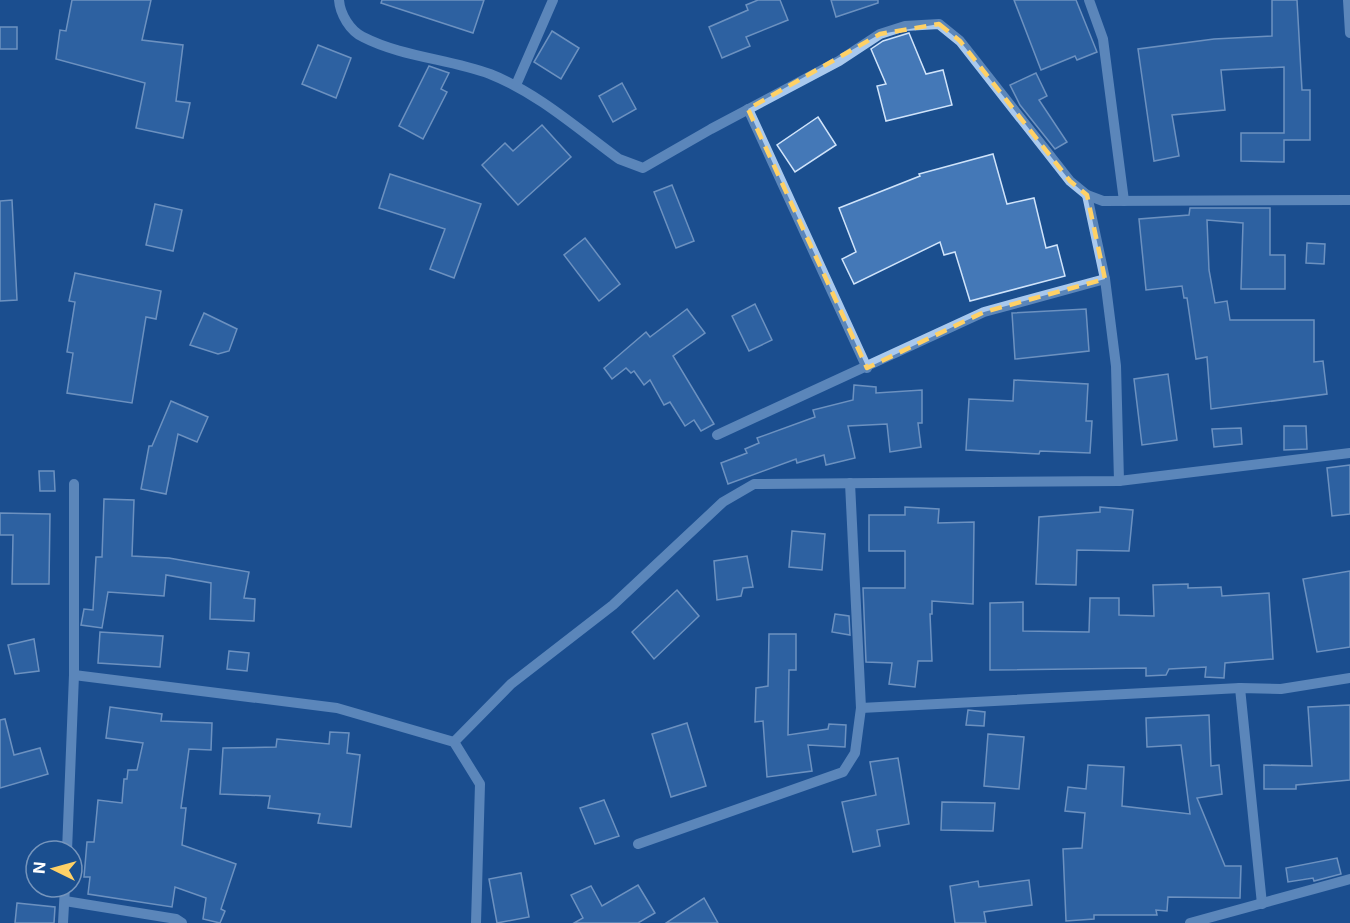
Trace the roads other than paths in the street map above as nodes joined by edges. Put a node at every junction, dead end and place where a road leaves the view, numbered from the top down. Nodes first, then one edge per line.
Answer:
1 (339, 0) edge
2 (553, 0) edge
3 (1089, 0) edge
4 (1348, 0) edge
5 (1350, 33) edge
6 (516, 85) junction
7 (748, 109) junction
8 (1087, 195) junction
9 (1350, 200) edge
10 (1124, 201) junction
11 (1105, 279) junction
12 (867, 368) junction
13 (717, 435) dead end
14 (1350, 453) edge
15 (1119, 481) junction
16 (850, 483) junction
17 (74, 484) dead end
18 (74, 675) junction
19 (1350, 678) edge
20 (1240, 688) junction
21 (861, 708) junction
22 (454, 742) junction
23 (67, 839) edge
24 (638, 844) dead end
25 (1350, 879) edge
26 (65, 901) joint
27 (1262, 904) junction
28 (63, 923) edge
29 (182, 923) edge
30 (476, 923) edge
31 (1190, 923) edge

1 - 6 street
2 - 6 street
3 - 10 street
4 - 5 street
6 - 7 street
7 - 8 street
7 - 12 street
8 - 10 street
8 - 11 street
9 - 10 street
11 - 12 street
11 - 15 street
12 - 13 street
14 - 15 street
15 - 16 street
16 - 21 street
16 - 22 street
17 - 18 street
18 - 22 street
18 - 23 street
19 - 20 street
20 - 21 street
20 - 27 street
21 - 24 street
22 - 30 street
25 - 27 street
26 - 28 street
26 - 29 street
27 - 31 street

